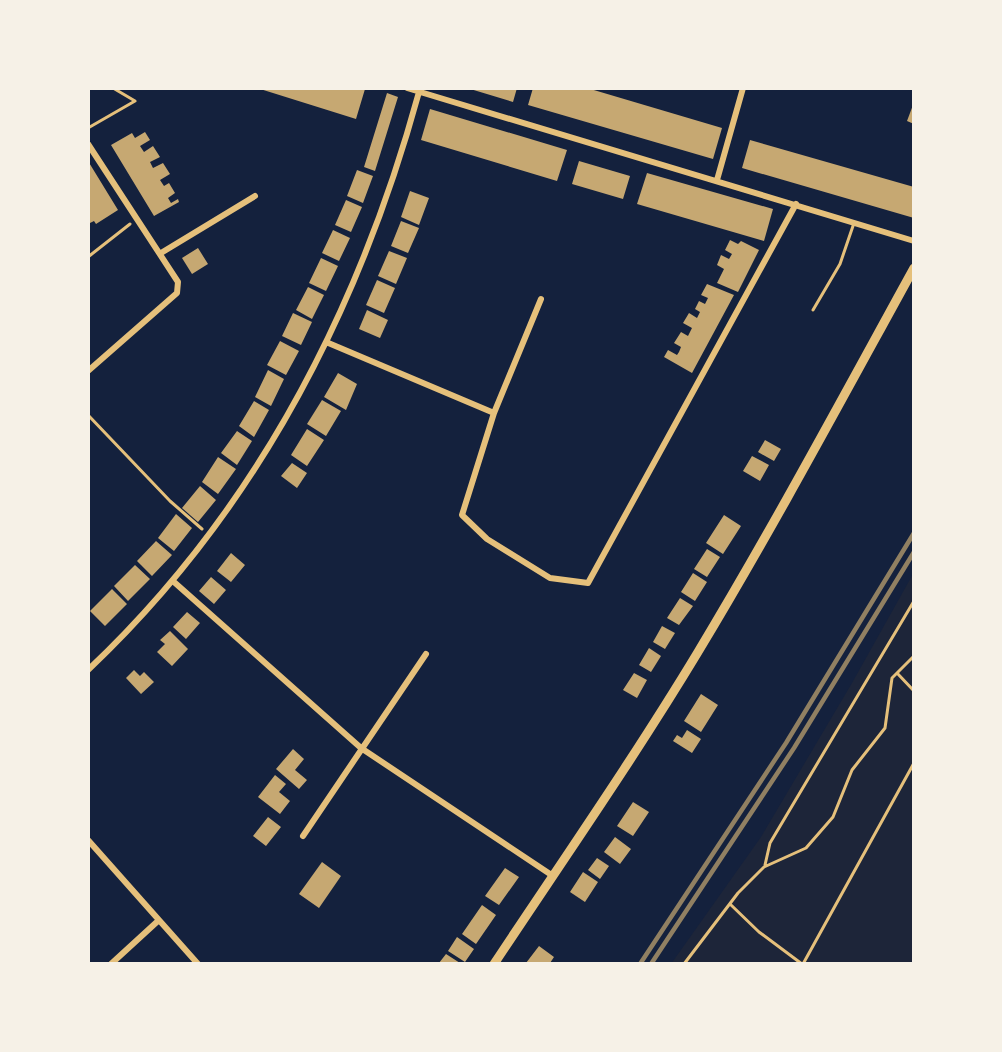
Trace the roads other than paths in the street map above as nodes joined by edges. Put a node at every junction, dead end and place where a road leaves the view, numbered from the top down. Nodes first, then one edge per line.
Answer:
1 (113, 88) edge
2 (407, 88) edge
3 (743, 88) edge
4 (419, 92) junction
5 (88, 128) edge
6 (88, 144) edge
7 (717, 180) junction
8 (255, 196) dead end
9 (796, 204) junction
10 (854, 222) junction
11 (914, 241) edge
12 (161, 253) junction
13 (914, 268) edge
14 (541, 299) dead end
15 (813, 310) dead end
16 (326, 342) junction
17 (88, 371) edge
18 (494, 413) junction
19 (174, 582) junction
20 (426, 654) dead end
21 (88, 670) edge
22 (361, 748) junction
23 (303, 836) dead end
24 (88, 840) edge
25 (553, 876) junction
26 (159, 920) junction
27 (111, 963) edge
28 (198, 963) edge
29 (494, 963) edge

1 - 5 lane
2 - 4 street
3 - 7 street
4 - 7 street
4 - 16 street
6 - 12 street
7 - 9 street
8 - 12 street
9 - 10 street
9 - 18 street
10 - 11 street
10 - 15 lane
12 - 17 street
13 - 25 main road
14 - 18 street
16 - 18 street
16 - 19 street
19 - 21 street
19 - 22 street
20 - 22 street
22 - 23 street
22 - 25 street
24 - 26 street
25 - 29 main road
26 - 27 street
26 - 28 street

